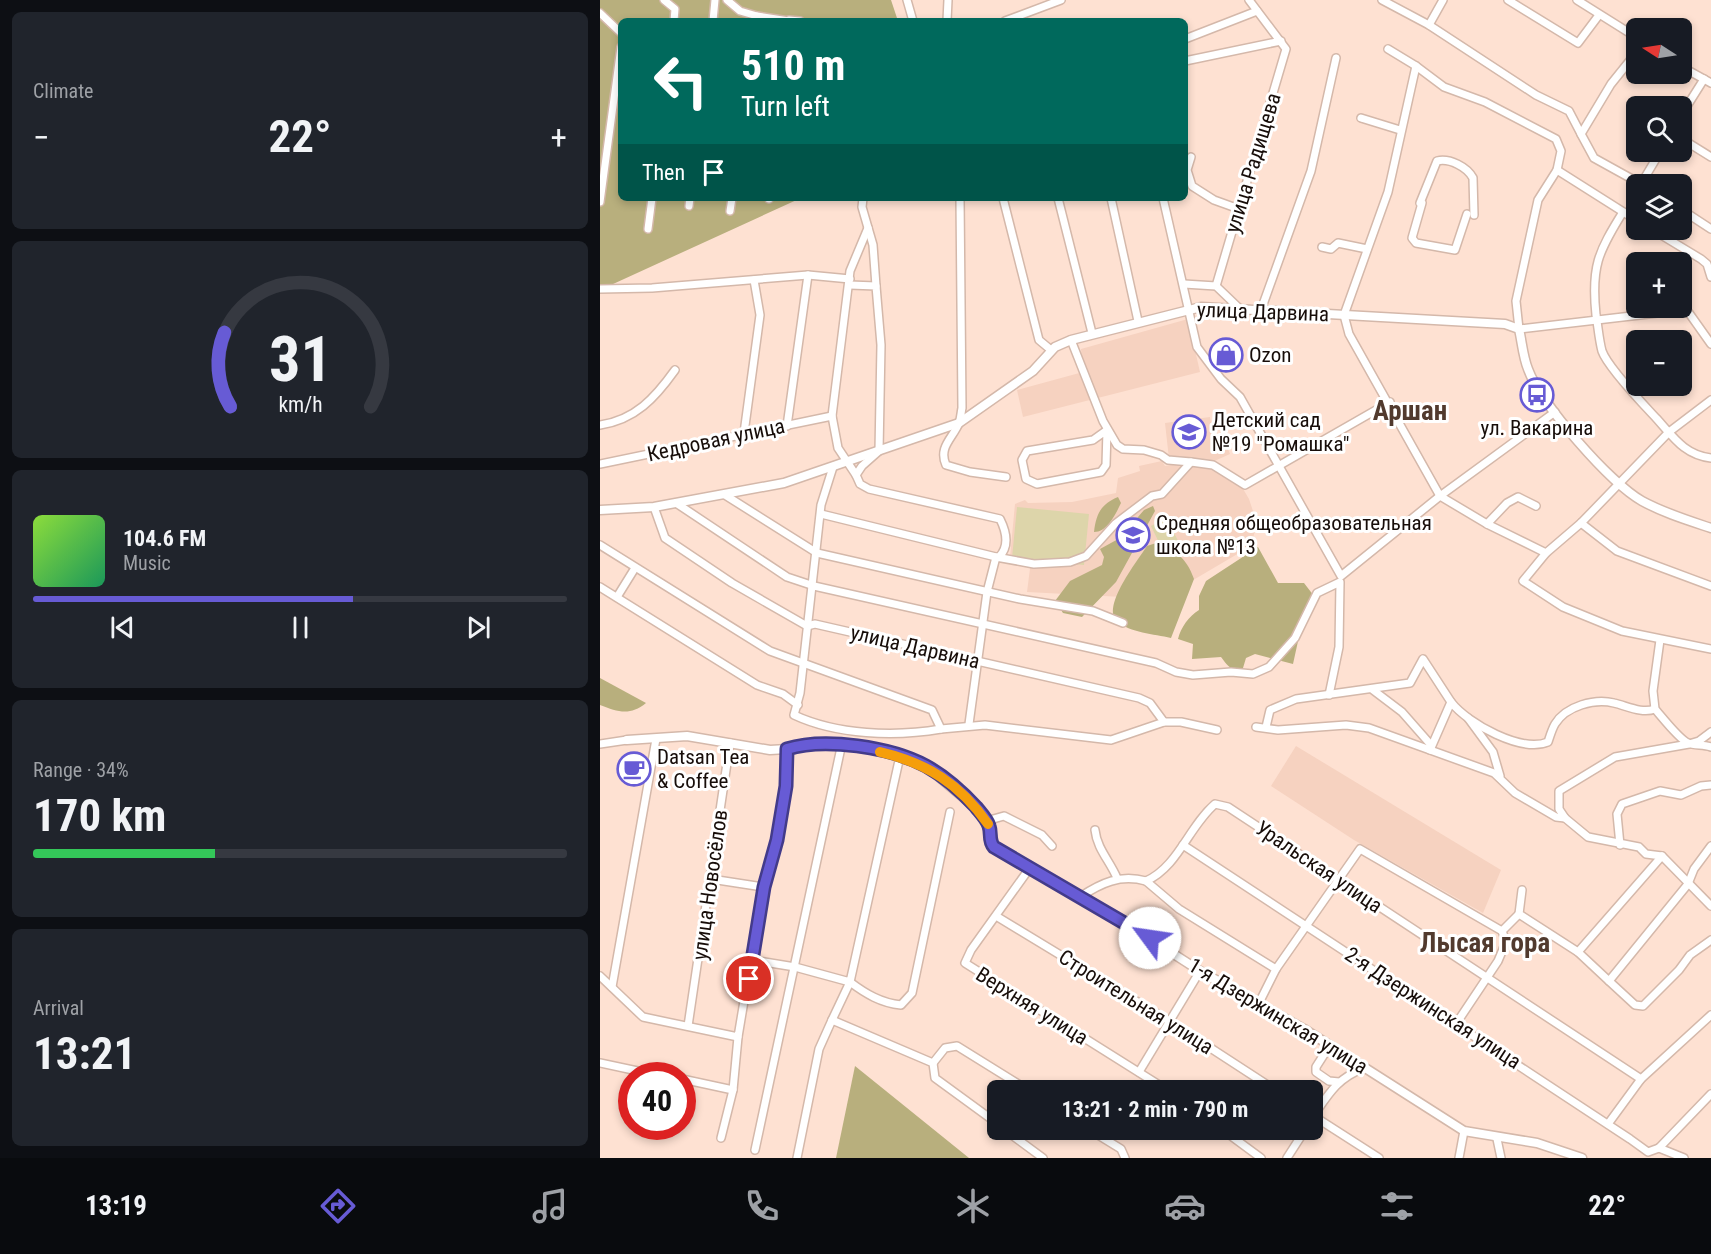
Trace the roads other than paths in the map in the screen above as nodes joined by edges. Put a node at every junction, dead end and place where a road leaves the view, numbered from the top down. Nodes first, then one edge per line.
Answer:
1 (664, 0) edge
2 (715, 0) edge
3 (727, 0) edge
4 (907, 0) edge
5 (948, 0) edge
6 (1061, 0) edge
7 (1249, 0) edge
8 (1382, 0) edge
9 (1443, 0) edge
10 (1508, 0) edge
11 (1577, 0) edge
12 (1257, 11) junction
13 (600, 13) edge
14 (1599, 15) junction
15 (674, 18) edge
16 (713, 18) edge
17 (755, 18) edge
18 (912, 18) edge
19 (947, 18) edge
20 (1013, 18) edge
21 (1428, 25) junction
22 (618, 30) edge
23 (1626, 31) edge
24 (1188, 38) edge
25 (1281, 41) junction
26 (1388, 49) dead end
27 (1336, 58) dead end
28 (1188, 60) edge
29 (1626, 65) edge
30 (1416, 66) junction
31 (618, 69) edge
32 (1692, 72) edge
33 (1708, 81) edge
34 (1692, 101) edge
35 (1361, 118) dead end
36 (1400, 130) junction
37 (1581, 134) junction
38 (1692, 145) edge
39 (1191, 157) dead end
40 (1711, 157) edge
41 (1188, 167) edge
42 (1557, 170) junction
43 (1188, 173) edge
44 (1626, 176) edge
45 (600, 201) edge
46 (652, 201) edge
47 (732, 201) edge
48 (863, 201) edge
49 (960, 201) edge
50 (1004, 201) edge
51 (1059, 201) edge
52 (1112, 201) edge
53 (1164, 201) edge
54 (1239, 209) junction
55 (730, 211) dead end
56 (1623, 212) junction
57 (1626, 214) edge
58 (1470, 215) joint
59 (1692, 217) edge
60 (868, 228) junction
61 (648, 229) dead end
62 (1711, 229) edge
63 (1670, 240) edge
64 (1322, 247) dead end
65 (1367, 249) junction
66 (808, 274) junction
67 (1711, 278) edge
68 (754, 280) junction
69 (850, 282) junction
70 (1184, 284) junction
71 (876, 286) junction
72 (1216, 286) junction
73 (600, 289) edge
74 (1190, 308) junction
75 (1240, 309) junction
76 (1261, 310) junction
77 (1344, 315) junction
78 (1597, 320) junction
79 (1138, 321) junction
80 (1519, 329) junction
81 (1092, 333) junction
82 (1071, 340) junction
83 (1711, 344) edge
84 (1052, 350) junction
85 (675, 370) dead end
86 (1711, 400) edge
87 (1390, 402) junction
88 (1555, 412) junction
89 (832, 416) junction
90 (959, 423) junction
91 (600, 425) edge
92 (787, 426) junction
93 (1107, 429) junction
94 (1669, 432) junction
95 (744, 433) junction
96 (879, 451) junction
97 (1711, 458) edge
98 (846, 462) junction
99 (1191, 462) junction
100 (600, 464) edge
101 (1279, 464) junction
102 (833, 466) junction
103 (856, 475) junction
104 (1006, 477) dead end
105 (1618, 483) junction
106 (725, 495) junction
107 (1440, 496) junction
108 (676, 503) junction
109 (1536, 506) dead end
110 (654, 507) junction
111 (600, 510) edge
112 (821, 514) junction
113 (1581, 523) junction
114 (1487, 524) junction
115 (1711, 528) edge
116 (600, 545) edge
117 (817, 553) junction
118 (1546, 553) junction
119 (998, 557) junction
120 (635, 568) junction
121 (1341, 579) junction
122 (814, 586) junction
123 (1711, 586) edge
124 (600, 587) edge
125 (987, 592) junction
126 (617, 597) junction
127 (1123, 623) dead end
128 (983, 625) junction
129 (807, 627) junction
130 (1660, 640) junction
131 (1711, 649) edge
132 (977, 662) junction
133 (803, 663) junction
134 (1373, 690) junction
135 (1329, 695) junction
136 (1452, 702) junction
137 (798, 705) junction
138 (1655, 709) junction
139 (1466, 716) junction
140 (1164, 722) junction
141 (969, 724) junction
142 (1256, 727) dead end
143 (1266, 727) junction
144 (941, 729) junction
145 (1217, 730) dead end
146 (1711, 732) edge
147 (656, 739) junction
148 (627, 740) joint
149 (730, 743) junction
150 (842, 743) junction
151 (600, 744) edge
152 (1689, 744) junction
153 (1430, 747) junction
154 (1711, 747) edge
155 (787, 749) junction
156 (900, 756) junction
157 (1500, 776) junction
158 (1711, 785) edge
159 (950, 812) dead end
160 (1565, 818) junction
161 (986, 821) junction
162 (1095, 831) dead end
163 (1183, 845) junction
164 (1620, 845) junction
165 (1052, 846) dead end
166 (1711, 846) edge
167 (1662, 856) junction
168 (1029, 868) junction
169 (1117, 878) junction
170 (711, 879) junction
171 (1338, 880) junction
172 (1146, 881) junction
173 (1688, 884) junction
174 (764, 887) junction
175 (1522, 890) dead end
176 (1080, 897) junction
177 (1711, 906) edge
178 (1519, 914) junction
179 (996, 916) junction
180 (1306, 924) junction
181 (1502, 931) junction
182 (1711, 940) edge
183 (1578, 952) junction
184 (752, 960) junction
185 (795, 967) junction
186 (1276, 969) junction
187 (1200, 971) junction
188 (600, 976) edge
189 (1486, 978) junction
190 (1609, 981) junction
191 (850, 982) junction
192 (612, 987) junction
193 (1259, 1003) junction
194 (1711, 1015) edge
195 (832, 1020) junction
196 (1169, 1021) junction
197 (1456, 1024) junction
198 (688, 1026) junction
199 (738, 1037) junction
200 (1329, 1045) junction
201 (933, 1063) junction
202 (600, 1064) edge
203 (618, 1068) edge
204 (1364, 1068) junction
205 (1139, 1072) junction
206 (1641, 1079) junction
207 (1012, 1080) edge
208 (1151, 1080) edge
209 (1260, 1080) edge
210 (696, 1082) edge
211 (1339, 1082) junction
212 (733, 1090) junction
213 (1711, 1094) edge
214 (1323, 1103) edge
215 (987, 1116) edge
216 (1323, 1122) edge
217 (1608, 1124) junction
218 (1464, 1131) junction
219 (721, 1138) dead end
220 (1497, 1138) junction
221 (1019, 1140) edge
222 (1106, 1140) edge
223 (1237, 1140) edge
224 (1299, 1140) edge
225 (1554, 1147) junction
226 (1659, 1149) junction
227 (755, 1150) dead end
228 (797, 1158) edge
229 (1043, 1158) edge
230 (1125, 1158) edge
231 (1261, 1158) edge
232 (1287, 1158) edge
233 (1379, 1158) edge
234 (1459, 1158) edge
235 (1501, 1158) edge
236 (1553, 1158) edge
237 (1582, 1158) edge
238 (1684, 1158) edge

1 - 15 street
2 - 16 street
3 - 17 street
4 - 18 street
5 - 19 street
6 - 20 street
7 - 12 street
8 - 21 street
9 - 21 street
10 - 14 street
11 - 14 street
12 - 24 street
12 - 25 street
13 - 22 street
14 - 23 street
21 - 37 street
25 - 28 street
25 - 54 street, улица Радищева
26 - 30 street
27 - 76 street
29 - 37 street
30 - 36 street
30 - 42 street
31 - 45 street
32 - 33 street
33 - 34 street
35 - 36 street
36 - 65 street
37 - 44 street
38 - 40 street
39 - 41 street
42 - 56 street
42 - 80 street
43 - 54 street
46 - 61 street
47 - 55 street
48 - 60 street
49 - 90 street
50 - 84 street
51 - 81 street
52 - 79 street
53 - 70 street
54 - 72 street, улица Радищева
56 - 57 street
56 - 78 street
58 - 58 street
59 - 62 street
60 - 69 street
60 - 71 street
63 - 67 street
64 - 65 street
65 - 77 street
66 - 68 street
66 - 69 street
66 - 92 street
68 - 73 street
68 - 95 street
69 - 71 street
69 - 89 street
70 - 72 street
70 - 74 street
71 - 96 street
72 - 75 street
74 - 75 street, улица Дарвина
74 - 79 street, улица Дарвина
74 - 101 street
75 - 76 street, улица Дарвина
76 - 77 street, улица Дарвина
77 - 80 street, улица Дарвина
77 - 87 street
78 - 80 street, улица Дарвина
78 - 83 street, улица Дарвина
78 - 94 street
79 - 81 street, улица Дарвина
80 - 88 street
81 - 82 street, улица Дарвина
82 - 84 street, улица Дарвина
82 - 93 street
84 - 90 street, улица Дарвина
85 - 91 street
86 - 94 street
87 - 101 street
87 - 107 street
88 - 105 street
88 - 107 street, улица Дарвина
89 - 92 street, Кедровая улица
89 - 98 street
90 - 96 street, улица Дарвина
90 - 104 street
92 - 95 street, Кедровая улица
93 - 93 street
93 - 99 street
94 - 97 street
94 - 105 street
95 - 100 street, Кедровая улица
96 - 98 street, улица Дарвина
96 - 103 street, улица Дарвина
98 - 102 street
98 - 103 street
99 - 101 street
99 - 119 street
101 - 121 street
102 - 106 street
102 - 112 street
103 - 119 street
105 - 113 street
105 - 115 street
106 - 108 street
106 - 117 street
107 - 114 street
107 - 121 street, улица Дарвина
108 - 110 street
108 - 122 street, улица Дарвина
109 - 114 street
110 - 111 street
110 - 129 street, улица Дарвина
112 - 117 street
112 - 119 street
113 - 118 street
113 - 123 street
114 - 118 street
116 - 120 street
117 - 122 street
117 - 125 street
118 - 130 street
119 - 125 street
120 - 126 street
120 - 133 street
121 - 128 street, улица Дарвина
121 - 135 street
122 - 128 street, улица Дарвина
122 - 129 street
124 - 126 street
125 - 127 street
125 - 128 street
126 - 137 street
128 - 132 street
129 - 132 street, улица Дарвина
129 - 133 street
130 - 131 street
130 - 138 street
132 - 140 street, улица Дарвина
132 - 141 street
133 - 137 street
133 - 144 street
134 - 135 street
134 - 136 street
134 - 153 street
135 - 143 street
136 - 139 street
136 - 153 street
137 - 144 street
138 - 139 street
138 - 152 street
139 - 157 street
140 - 141 street
140 - 145 street
141 - 144 street
142 - 143 street
143 - 153 street
146 - 152 street
147 - 148 street, 1-я Дзержинская улица
147 - 149 street, 1-я Дзержинская улица
147 - 192 street
148 - 151 street, 1-я Дзержинская улица
149 - 155 street, 1-я Дзержинская улица
149 - 170 street, улица Новосёлов
150 - 155 street, 1-я Дзержинская улица
150 - 156 street, 1-я Дзержинская улица
150 - 185 street
152 - 154 street
152 - 160 street
153 - 157 street
155 - 174 street
156 - 161 street, 1-я Дзержинская улица
156 - 191 street
157 - 160 street
158 - 164 street
159 - 191 street
160 - 164 street
161 - 165 street
161 - 168 street, 1-я Дзержинская улица
162 - 169 street
163 - 171 street, Уральская улица
163 - 172 street, Уральская улица
163 - 180 street, 2-я Дзержинская улица
164 - 167 street
166 - 173 street
167 - 173 street
167 - 183 street
168 - 176 street, 1-я Дзержинская улица
168 - 179 street, Верхняя улица
169 - 172 street
169 - 176 street
170 - 174 street
170 - 198 street, улица Новосёлов
171 - 180 street
171 - 181 street
171 - 189 street, Уральская улица
172 - 186 street
173 - 177 street
173 - 190 street
174 - 184 street
175 - 178 street
176 - 187 street, 1-я Дзержинская улица
178 - 181 street
178 - 183 street
179 - 196 street, Строительная улица
179 - 205 street, Верхняя улица
180 - 186 street
180 - 197 street, 2-я Дзержинская улица
181 - 189 street
182 - 190 street
183 - 190 street
184 - 185 street
184 - 199 street
185 - 191 street
185 - 227 street
186 - 193 street
187 - 193 street, 1-я Дзержинская улица
187 - 196 street
188 - 192 street
189 - 197 street
189 - 206 street, Уральская улица
191 - 195 street
192 - 198 street
193 - 200 street, 1-я Дзержинская улица
194 - 206 street
195 - 201 street
195 - 228 street
196 - 205 street
196 - 209 street, Строительная улица
197 - 217 street, 2-я Дзержинская улица
198 - 199 street
199 - 212 street
200 - 204 street, 1-я Дзержинская улица
200 - 211 street
201 - 207 street
201 - 215 street
202 - 203 street
204 - 211 street
204 - 218 street, 1-я Дзержинская улица
205 - 208 street, Верхняя улица
206 - 217 street
210 - 212 street
211 - 214 street
212 - 219 street
213 - 226 street
216 - 233 street
217 - 226 street, 2-я Дзержинская улица
218 - 220 street, 1-я Дзержинская улица
218 - 234 street
220 - 225 street, 1-я Дзержинская улица
220 - 235 street
221 - 229 street
222 - 230 street
223 - 231 street
224 - 232 street
225 - 236 street
225 - 237 street, 1-я Дзержинская улица
226 - 238 street, 2-я Дзержинская улица

